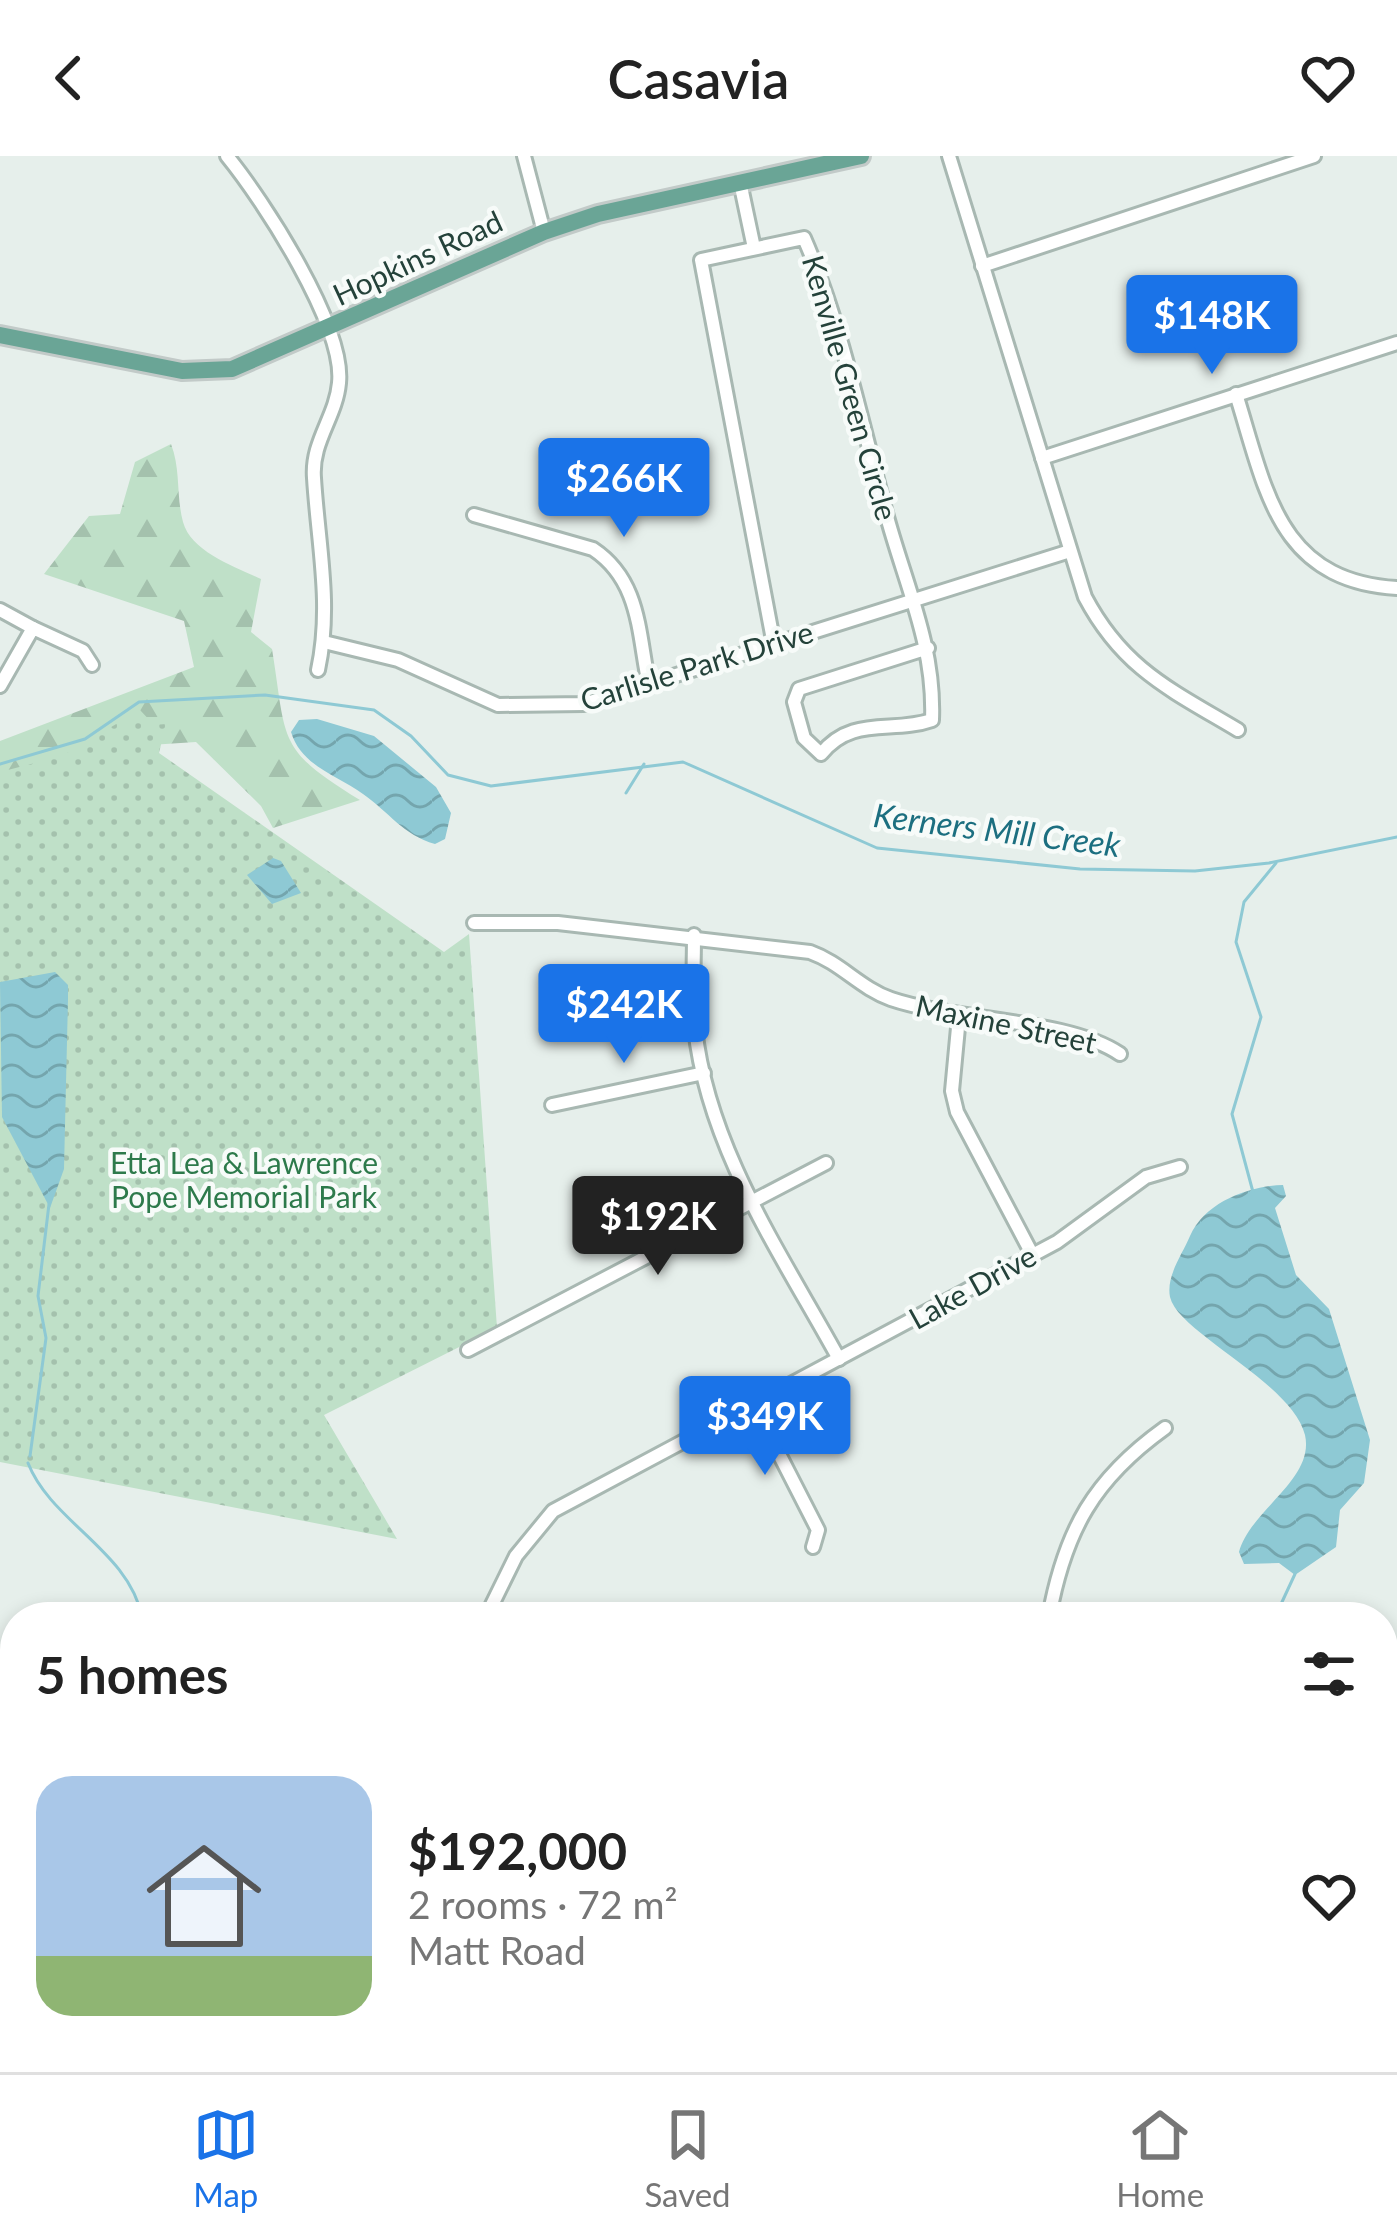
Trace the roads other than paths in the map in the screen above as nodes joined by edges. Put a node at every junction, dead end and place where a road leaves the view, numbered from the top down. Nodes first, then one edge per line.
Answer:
1 (226, 156) edge
2 (524, 156) edge
3 (860, 156) edge
4 (950, 156) edge
5 (1314, 156) edge
6 (740, 182) junction
7 (544, 232) junction
8 (754, 248) junction
9 (982, 266) junction
10 (328, 330) junction
11 (0, 335) edge
12 (1397, 343) edge
13 (1236, 394) junction
14 (1042, 458) junction
15 (474, 515) dead end
16 (1070, 551) junction
17 (1397, 588) edge
18 (913, 601) junction
19 (0, 610) edge
20 (33, 628) junction
21 (324, 642) junction
22 (774, 645) junction
23 (928, 648) junction
24 (92, 665) dead end
25 (318, 670) dead end
26 (0, 686) edge
27 (649, 686) junction
28 (1238, 730) dead end
29 (474, 923) dead end
30 (694, 935) junction
31 (959, 1017) junction
32 (1120, 1054) dead end
33 (704, 1073) junction
34 (552, 1105) dead end
35 (826, 1163) dead end
36 (1180, 1167) dead end
37 (752, 1202) junction
38 (1032, 1255) junction
39 (468, 1350) dead end
40 (839, 1359) junction
41 (754, 1405) junction
42 (1166, 1428) dead end
43 (813, 1547) dead end
44 (493, 1602) edge
45 (1052, 1602) edge

1 - 10 street
2 - 7 street
3 - 6 main road, Hopkins Road
4 - 9 street
5 - 9 street
6 - 7 main road, Hopkins Road
6 - 8 street
7 - 10 main road, Hopkins Road
8 - 18 street, Kenville Green Circle
8 - 22 street, Kenville Green Circle
9 - 14 street
10 - 11 main road, Hopkins Road
10 - 21 street
12 - 13 street
13 - 14 street
13 - 17 street
14 - 16 street
15 - 27 street
16 - 18 street, Carlisle Park Drive
16 - 28 street
18 - 22 street, Carlisle Park Drive
18 - 23 street
19 - 20 street
20 - 24 street
20 - 26 street
21 - 25 street
21 - 27 street, Carlisle Park Drive
22 - 27 street, Carlisle Park Drive
23 - 23 street
29 - 30 street, Maxine Street
30 - 31 street, Maxine Street
30 - 33 street
31 - 32 street, Maxine Street
31 - 38 street
33 - 34 street
33 - 37 street
35 - 37 street
36 - 38 street, Lake Drive
37 - 39 street
37 - 40 street
38 - 40 street, Lake Drive
40 - 41 street, Lake Drive
41 - 43 street
41 - 44 street, Lake Drive
42 - 45 street

